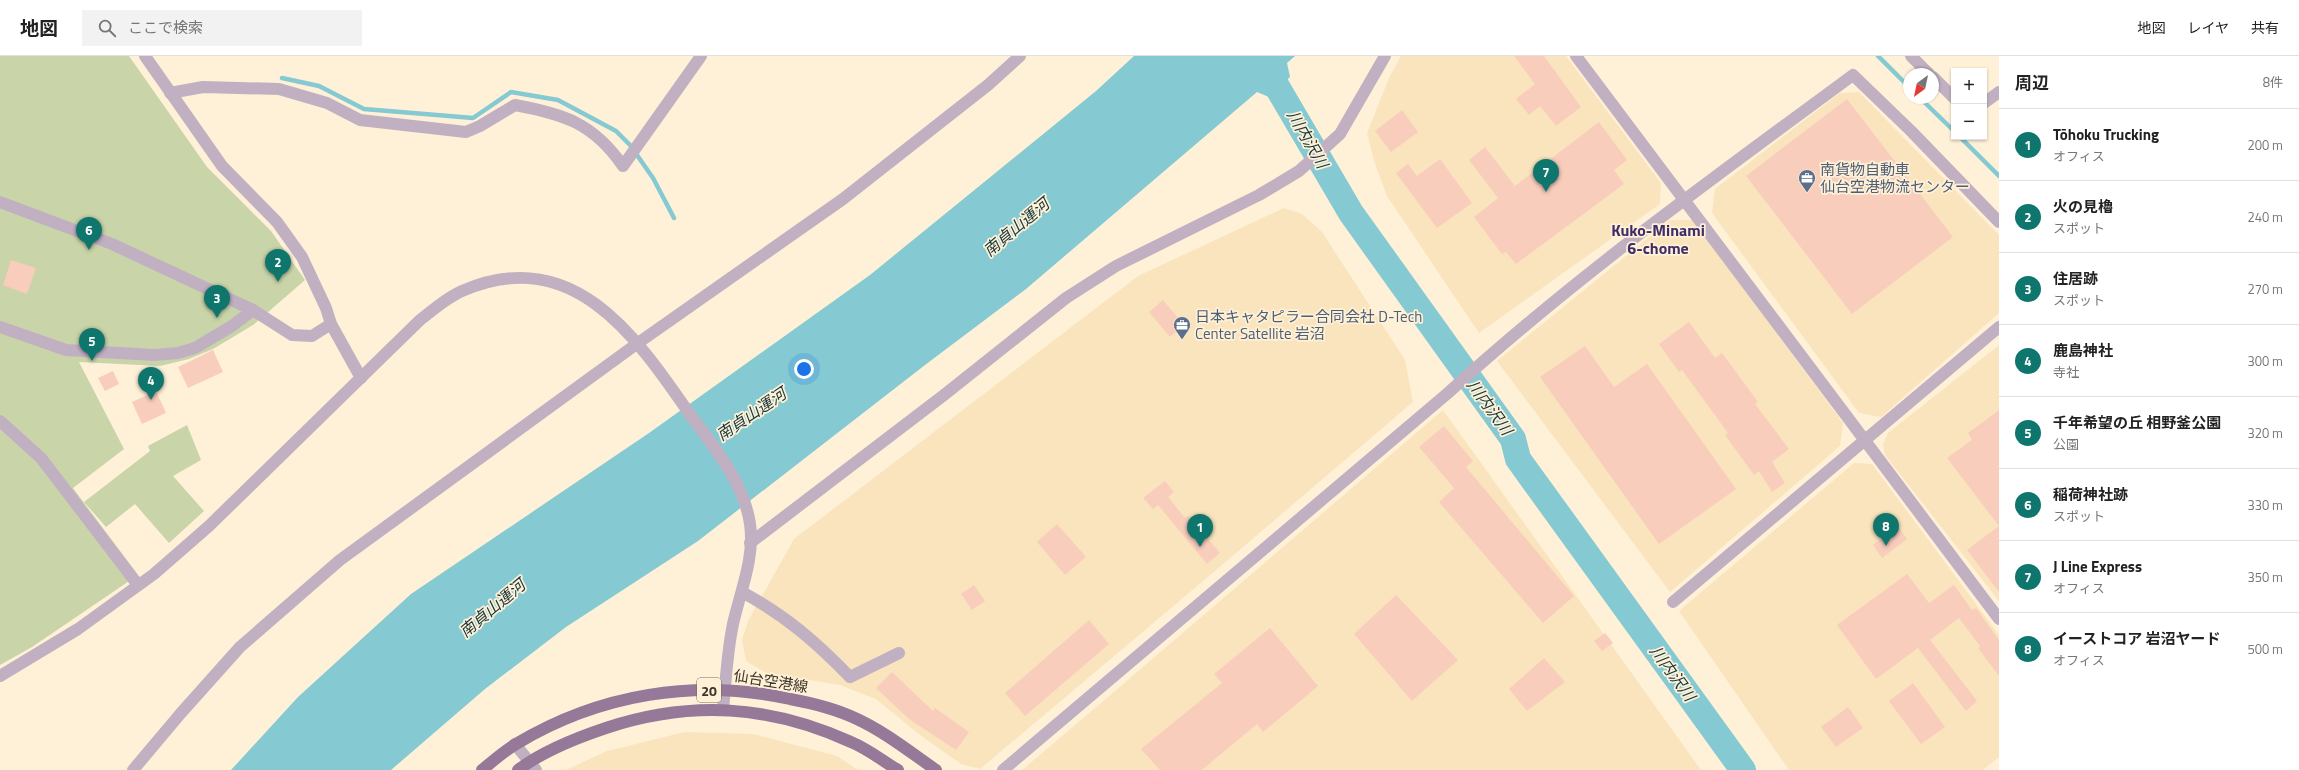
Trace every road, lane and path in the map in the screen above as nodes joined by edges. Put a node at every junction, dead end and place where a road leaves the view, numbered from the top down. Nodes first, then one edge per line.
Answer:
1 (145, 56) edge
2 (701, 56) edge
3 (1020, 56) edge
4 (1384, 56) edge
5 (1576, 56) edge
6 (1911, 56) edge
7 (1923, 68) edge
8 (1939, 83) edge
9 (1999, 92) edge
10 (170, 93) junction
11 (1951, 95) edge
12 (1987, 101) edge
13 (1685, 199) junction
14 (0, 202) edge
15 (1999, 222) edge
16 (253, 310) junction
17 (331, 324) junction
18 (0, 327) edge
19 (1999, 327) edge
20 (638, 343) junction
21 (361, 378) junction
22 (0, 421) edge
23 (1865, 441) junction
24 (750, 543) junction
25 (138, 585) junction
26 (742, 592) junction
27 (1673, 602) dead end
28 (1999, 619) edge
29 (899, 653) dead end
30 (0, 676) edge
31 (725, 690) junction
32 (723, 709) junction
33 (515, 744) junction
34 (533, 766) edge
35 (133, 770) edge
36 (482, 770) edge
37 (518, 770) edge
38 (898, 770) edge
39 (936, 770) edge
40 (1003, 770) edge

1 - 10 street
2 - 10 street
3 - 20 street
4 - 24 street
5 - 13 street
6 - 7 street
8 - 11 street
9 - 12 street
10 - 17 street
13 - 15 street
13 - 23 street
13 - 40 street
14 - 16 street
16 - 17 street
16 - 18 street
17 - 21 street
19 - 23 street
20 - 21 street
20 - 24 street
20 - 35 street
21 - 25 street
22 - 25 street
23 - 27 street
23 - 28 street
24 - 26 street
25 - 30 street
26 - 29 street
26 - 31 street
31 - 32 street
31 - 33 main road, 仙台空港線 / 20
31 - 39 main road, 仙台空港線 / 20
32 - 34 main road, 20
32 - 38 main road, 20
33 - 34 street
33 - 36 main road, 仙台空港線 / 20
34 - 37 main road, 20

